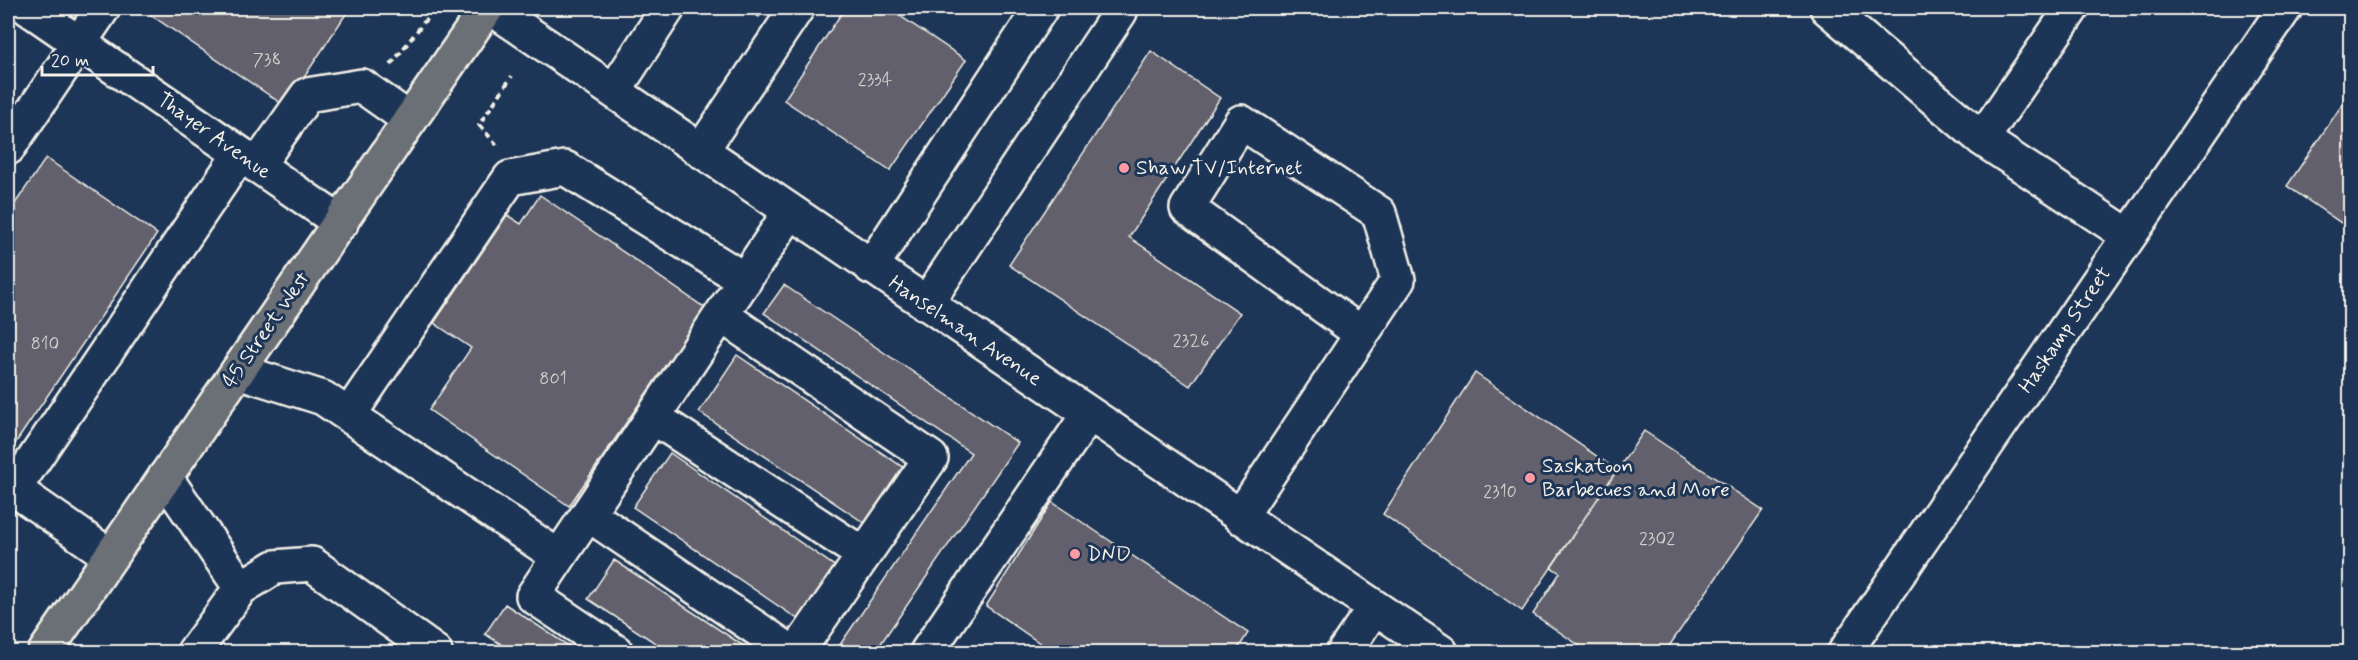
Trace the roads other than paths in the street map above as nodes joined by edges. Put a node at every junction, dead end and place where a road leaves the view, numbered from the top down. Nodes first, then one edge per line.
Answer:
1 (28, 8) edge
2 (103, 8) edge
3 (489, 8) edge
4 (668, 8) edge
5 (797, 8) edge
6 (1041, 8) edge
7 (1827, 8) edge
8 (2072, 8) edge
9 (2284, 8) edge
10 (1120, 12) dead end
11 (80, 42) junction
12 (614, 91) junction
13 (410, 120) junction
14 (1982, 139) junction
15 (8, 148) edge
16 (701, 151) junction
17 (249, 160) junction
18 (790, 212) junction
19 (341, 224) junction
20 (2129, 236) junction
21 (872, 267) junction
22 (745, 280) junction
23 (926, 304) junction
24 (721, 315) junction
25 (1362, 334) junction
26 (238, 371) junction
27 (349, 415) junction
28 (1088, 415) junction
29 (653, 417) junction
30 (165, 477) junction
31 (588, 514) junction
32 (1240, 517) junction
33 (864, 555) junction
34 (110, 556) junction
35 (560, 557) junction
36 (241, 588) junction
37 (1374, 608) junction
38 (45, 652) edge
39 (194, 652) edge
40 (435, 652) edge
41 (616, 652) edge
42 (791, 652) edge
43 (797, 652) edge
44 (927, 652) edge
45 (1344, 652) edge
46 (1441, 652) edge
47 (1845, 652) edge

1 - 11 street, Thayer Avenue
2 - 11 street
3 - 12 street, Hanselman Avenue
3 - 13 main road, 45 Street West
4 - 12 street
5 - 16 street
6 - 21 street
7 - 14 street
8 - 14 street
9 - 20 street, Haskamp Street
10 - 23 street
11 - 15 street
11 - 17 street, Thayer Avenue
12 - 16 street, Hanselman Avenue
13 - 17 street
13 - 19 main road, 45 Street West
14 - 20 street
16 - 18 street, Hanselman Avenue
17 - 19 street, Thayer Avenue
17 - 34 street
18 - 21 street, Hanselman Avenue
18 - 22 street
19 - 26 main road, 45 Street West
20 - 47 street, Haskamp Street
21 - 23 street, Hanselman Avenue
22 - 24 street
22 - 27 street
23 - 28 street, Hanselman Avenue
24 - 29 street
24 - 33 street
25 - 25 street
25 - 32 street
26 - 27 street
26 - 30 main road, 45 Street West
27 - 35 street
28 - 32 street, Hanselman Avenue
28 - 44 street
29 - 31 street
29 - 33 street
30 - 34 main road, 45 Street West
30 - 36 street
31 - 35 street
31 - 42 street
32 - 37 street, Hanselman Avenue
33 - 43 street
34 - 38 main road, 45 Street West
35 - 41 street
36 - 39 street
36 - 40 street
37 - 45 street
37 - 46 street, Hanselman Avenue

